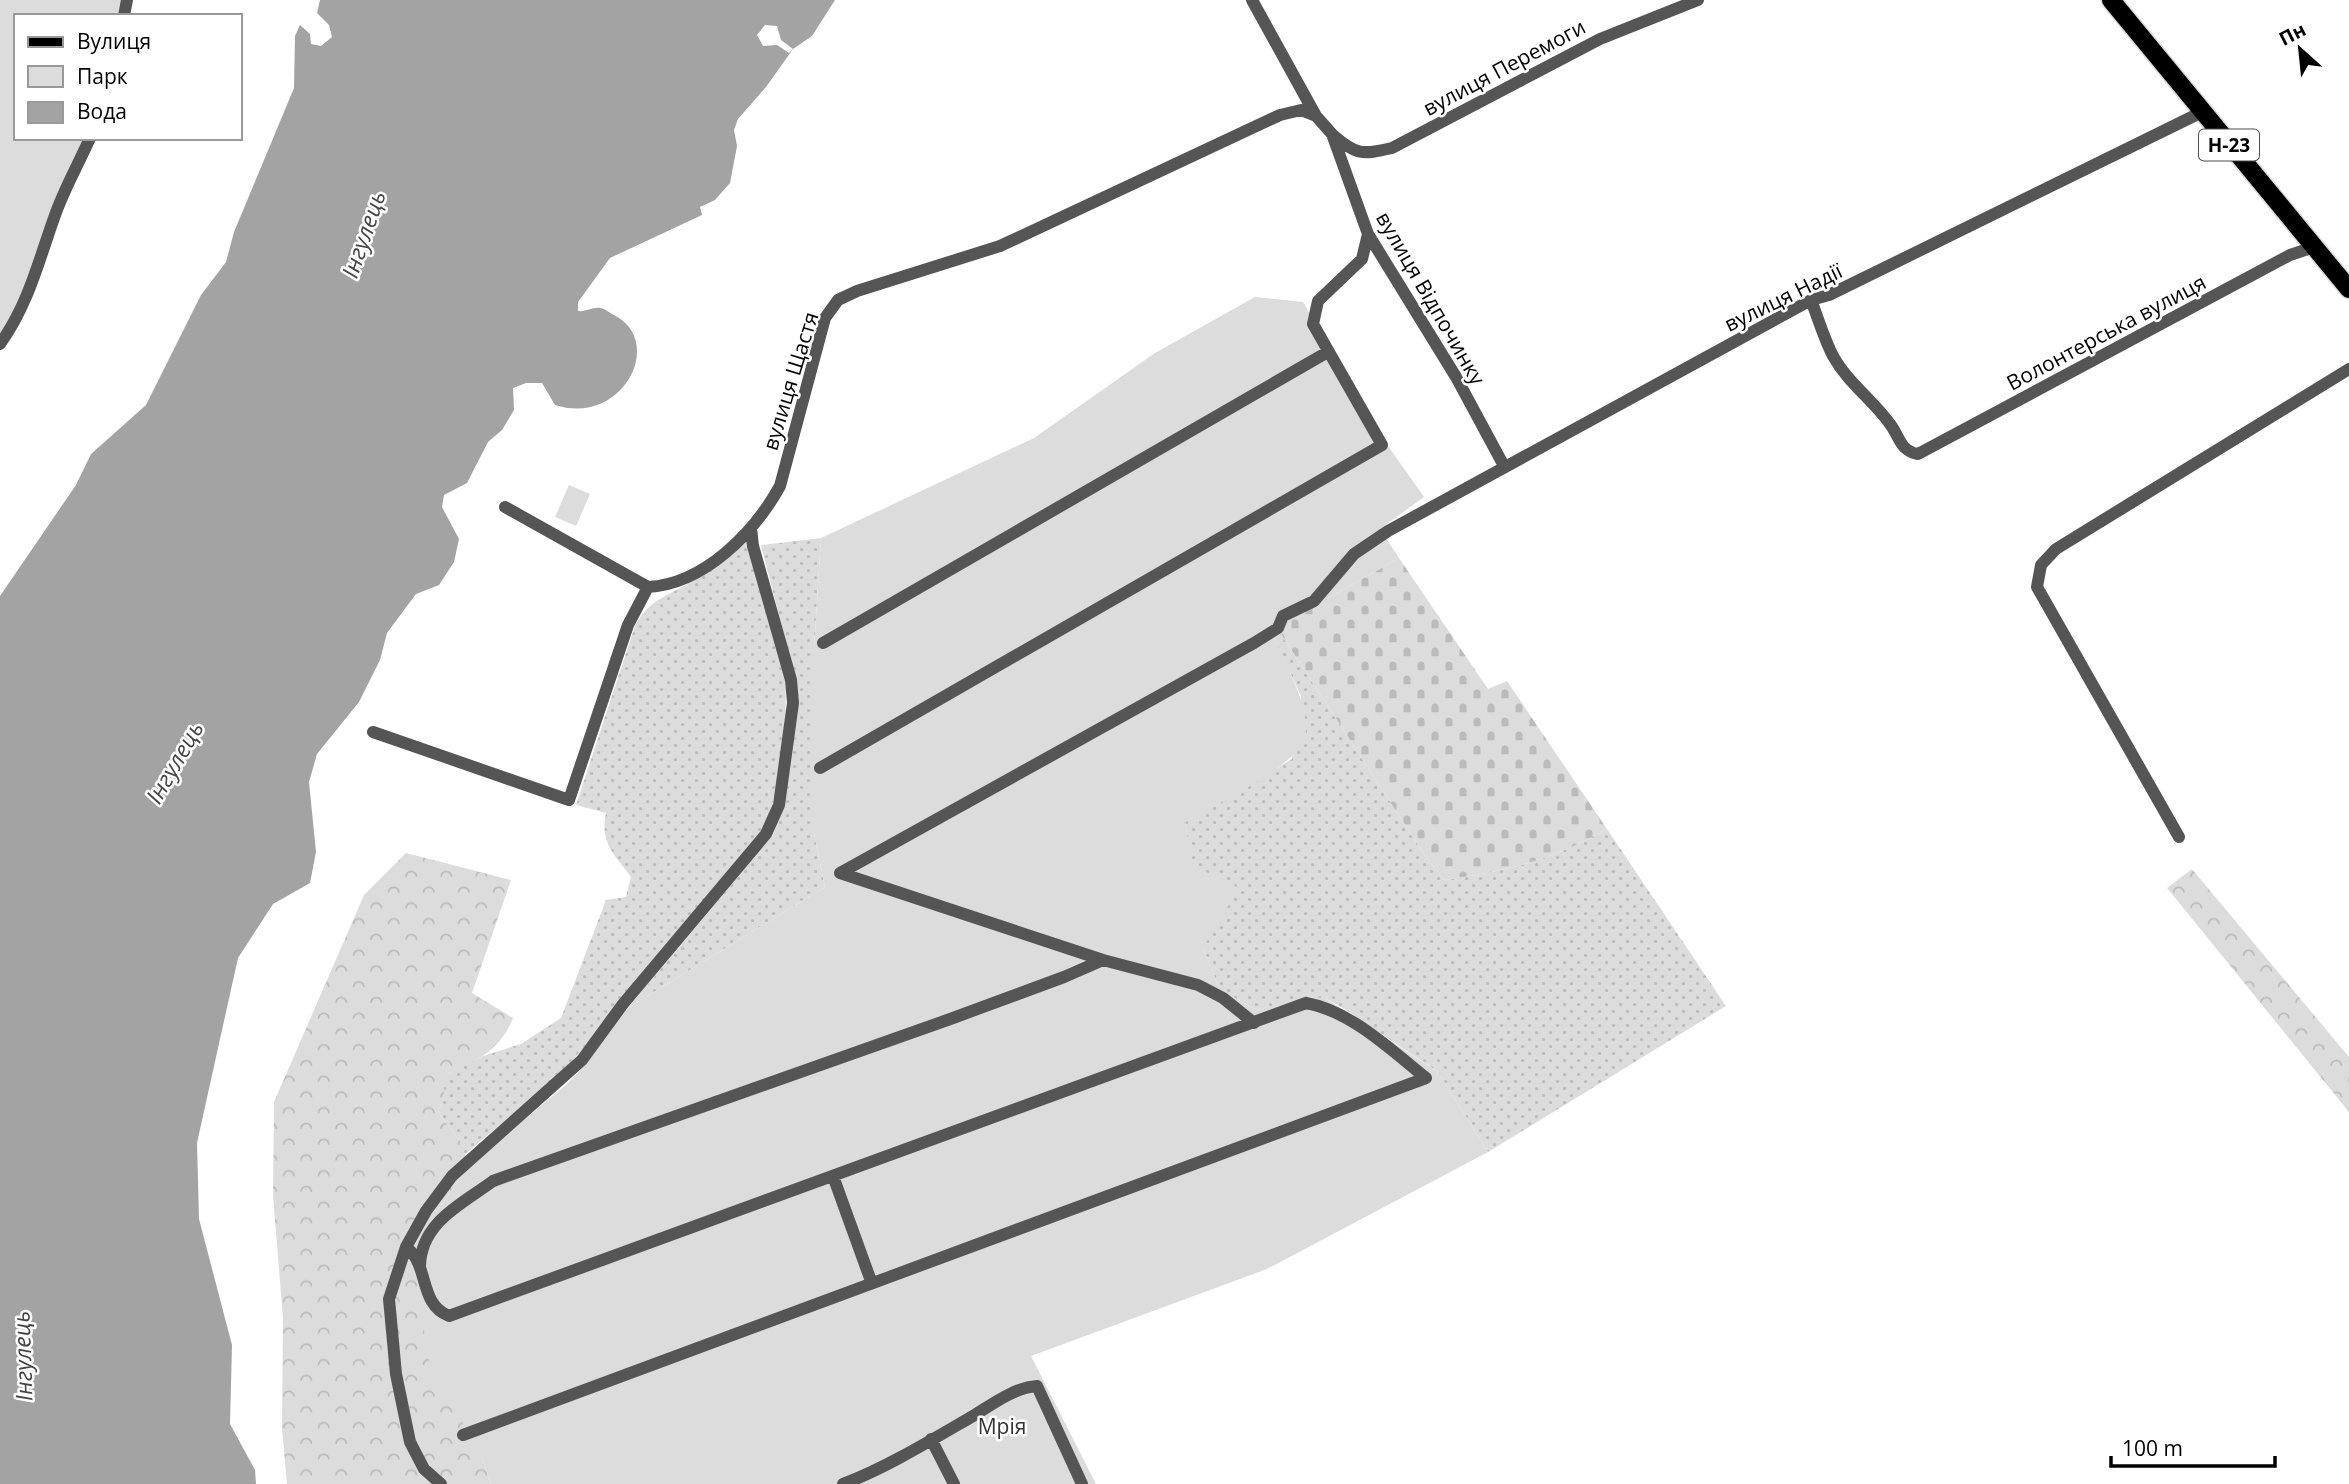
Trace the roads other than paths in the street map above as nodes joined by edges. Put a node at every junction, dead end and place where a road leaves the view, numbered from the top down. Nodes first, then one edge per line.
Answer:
1 (1252, 0) edge
2 (1698, 0) edge
3 (2111, 0) edge
4 (2202, 113) junction
5 (1315, 116) junction
6 (1332, 134) junction
7 (89, 140) edge
8 (1368, 234) junction
9 (2314, 247) junction
10 (2349, 289) edge
11 (1811, 300) junction
12 (0, 344) edge
13 (1326, 353) junction
14 (2349, 369) edge
15 (1504, 466) junction
16 (505, 507) dead end
17 (751, 528) junction
18 (648, 587) junction
19 (823, 643) dead end
20 (373, 732) dead end
21 (820, 768) dead end
22 (2179, 837) dead end
23 (1103, 960) junction
24 (1254, 1023) junction
25 (833, 1176) junction
26 (406, 1247) junction
27 (420, 1266) junction
28 (871, 1281) junction
29 (463, 1435) dead end
30 (931, 1439) junction
31 (441, 1484) edge
32 (843, 1484) edge
33 (954, 1484) edge
34 (1082, 1484) edge

1 - 5 street, вулиця Відпочинку
2 - 6 street, вулиця Перемоги
3 - 4 main road, Н-23
4 - 9 main road, Н-23
4 - 11 street, вулиця Надії
5 - 6 street, вулиця Відпочинку
5 - 17 street, вулиця Щастя
6 - 8 street, вулиця Відпочинку
7 - 12 street
8 - 13 street
8 - 15 street, вулиця Відпочинку
9 - 10 main road, Н-23
9 - 11 street, Волонтерська вулиця
11 - 15 street, вулиця Надії
13 - 19 street
13 - 21 street
14 - 22 street
15 - 23 street, вулиця Надії
16 - 18 street
17 - 18 street, вулиця Щастя
17 - 26 street
18 - 20 street
23 - 24 street
23 - 27 street
24 - 25 street
24 - 28 street
25 - 27 street
25 - 28 street
26 - 27 street
26 - 31 street
28 - 29 street
30 - 32 street
30 - 33 street
30 - 34 street

